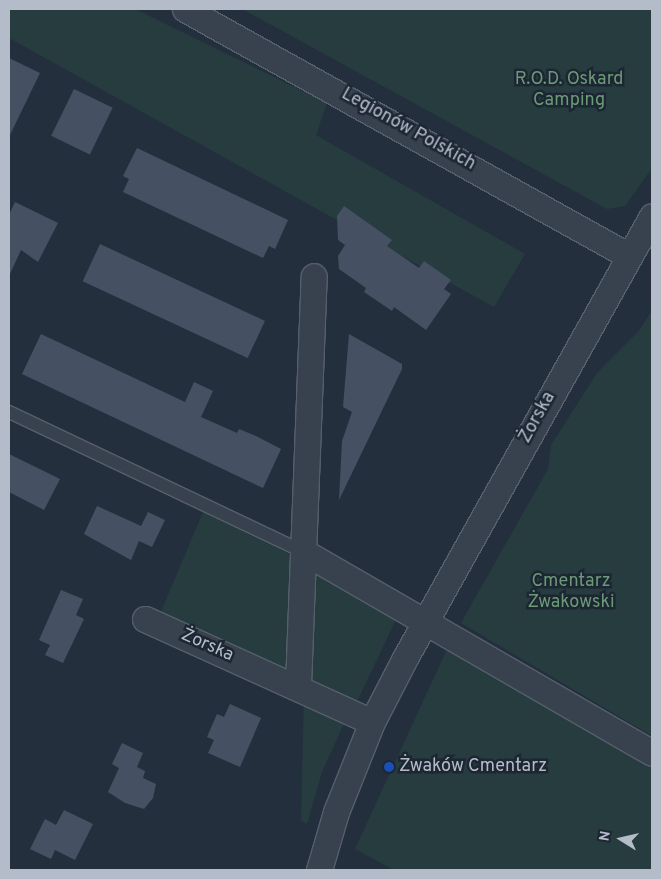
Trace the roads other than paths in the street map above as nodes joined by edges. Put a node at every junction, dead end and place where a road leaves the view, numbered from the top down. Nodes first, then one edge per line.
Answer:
1 (185, 9) edge
2 (652, 216) edge
3 (629, 256) junction
4 (314, 276) dead end
5 (9, 412) edge
6 (304, 552) junction
7 (145, 619) dead end
8 (424, 620) junction
9 (298, 686) junction
10 (372, 722) junction
11 (652, 753) edge
12 (319, 870) edge

1 - 3 street, Legionów Polskich
2 - 3 street, Żorska
3 - 8 street, Żorska
4 - 6 street
5 - 6 lane
6 - 8 street
6 - 9 street
7 - 9 street, Żorska
8 - 10 street, Żorska
8 - 11 street
9 - 10 street, Żorska
10 - 12 street, Żorska

